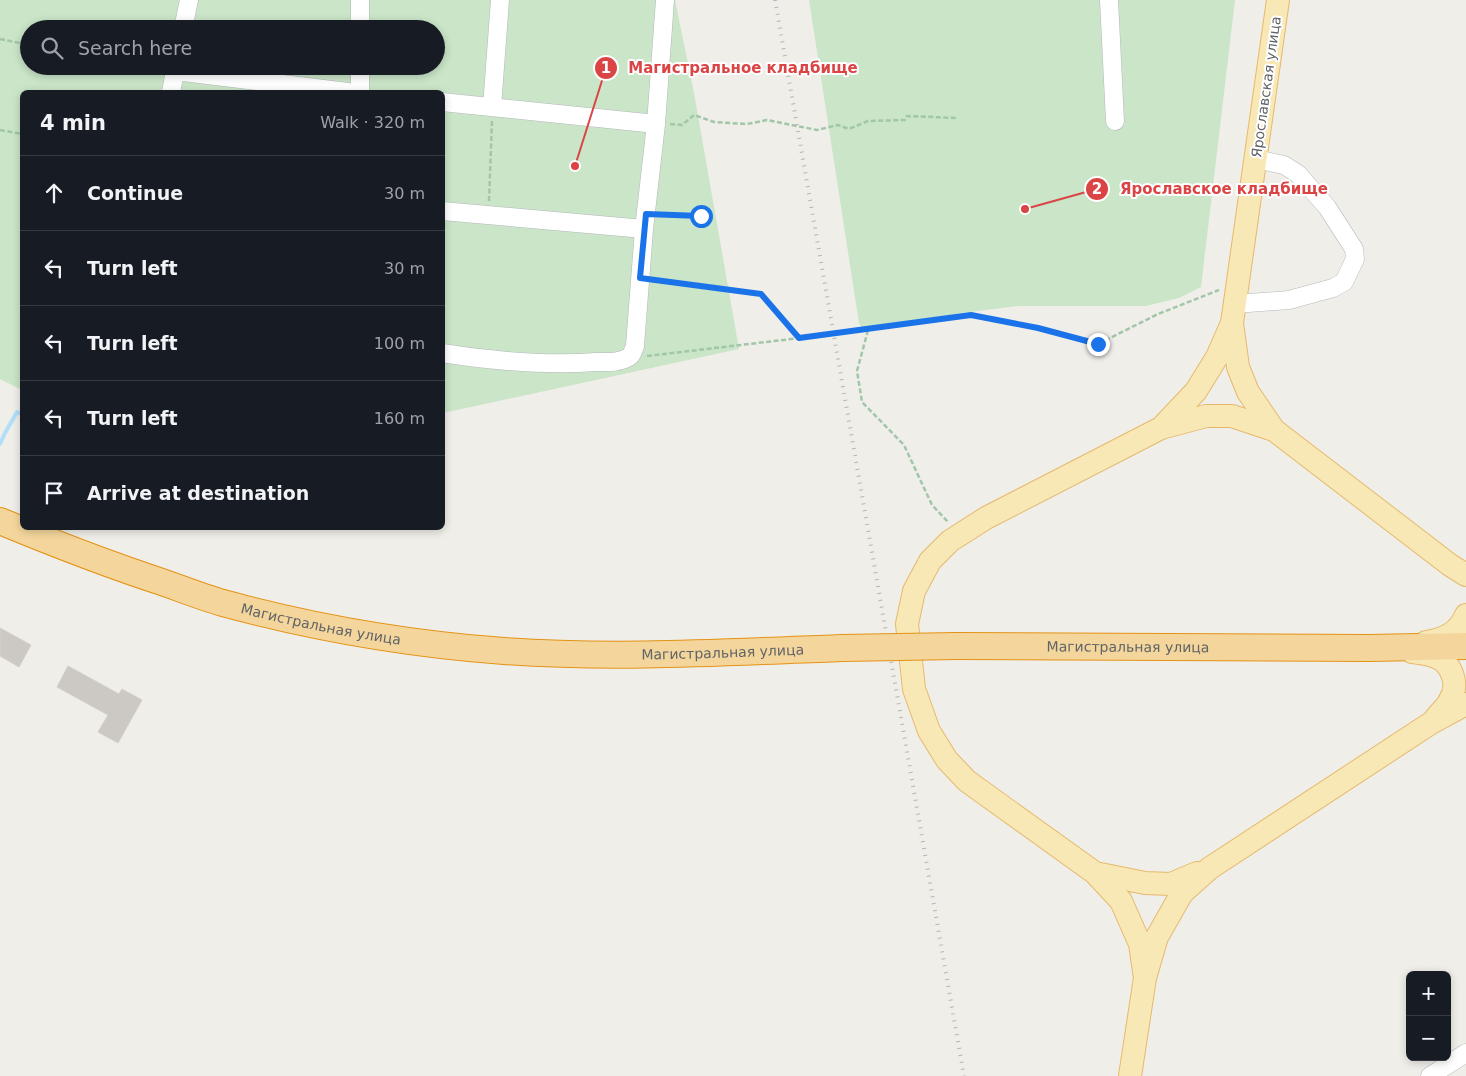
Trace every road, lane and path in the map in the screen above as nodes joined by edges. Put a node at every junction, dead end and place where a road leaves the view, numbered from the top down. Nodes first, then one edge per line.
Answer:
1 (189, 0) edge
2 (360, 0) edge
3 (500, 0) edge
4 (665, 0) edge
5 (1109, 0) edge
6 (1278, 0) edge
7 (185, 20) edge
8 (360, 20) edge
9 (0, 39) edge
10 (20, 43) edge
11 (175, 75) edge
12 (226, 75) edge
13 (360, 75) edge
14 (171, 90) edge
15 (334, 90) edge
16 (360, 90) edge
17 (445, 102) edge
18 (492, 107) junction
19 (956, 118) dead end
20 (1114, 121) dead end
21 (656, 124) junction
22 (0, 130) edge
23 (20, 134) edge
24 (1256, 159) junction
25 (445, 212) edge
26 (489, 216) junction
27 (701, 216) dead end
28 (645, 222) junction
29 (640, 278) junction
30 (1230, 305) junction
31 (868, 330) junction
32 (799, 338) junction
33 (445, 353) edge
34 (628, 358) junction
35 (1162, 428) junction
36 (1274, 430) junction
37 (0, 520) edge
38 (951, 525) dead end
39 (20, 528) edge
40 (25, 530) edge
41 (1458, 570) edge
42 (1466, 593) edge
43 (1466, 615) edge
44 (1466, 646) edge
45 (1370, 648) junction
46 (1466, 704) edge
47 (1431, 723) junction
48 (1210, 868) junction
49 (1095, 873) junction
50 (1145, 978) junction
51 (1466, 1053) edge
52 (1130, 1076) edge
53 (1430, 1076) edge

1 - 7 lane
2 - 8 lane
3 - 18 lane
4 - 21 lane
5 - 20 lane
6 - 24 main road, Ярославская улица
9 - 10 path
11 - 14 lane
12 - 15 lane
13 - 16 lane
17 - 18 lane
18 - 21 lane
18 - 26 path
19 - 21 path
21 - 28 lane
22 - 23 path
24 - 30 main road, Ярославская улица
24 - 30 lane
25 - 26 lane
26 - 28 lane
27 - 28 path
28 - 29 lane
29 - 32 path
29 - 34 lane
30 - 31 path
30 - 35 main road
30 - 36 main road
31 - 32 path
31 - 38 path
32 - 34 path
33 - 34 lane
35 - 36 main road
35 - 49 main road
36 - 41 main road
37 - 39 highway, Магистральная улица, bridge
40 - 45 highway, Магистральная улица, bridge
41 - 42 main road
43 - 45 main road
44 - 45 highway, Магистральная улица
45 - 47 main road
46 - 47 main road
47 - 48 main road
48 - 49 main road
48 - 50 main road
49 - 50 main road
50 - 52 main road
51 - 53 lane

